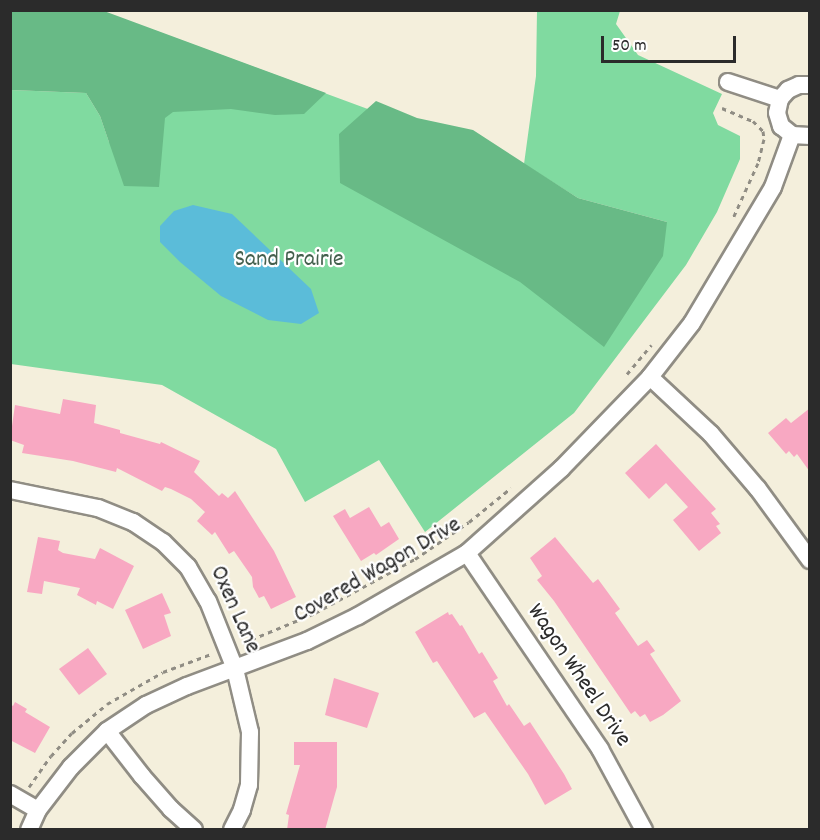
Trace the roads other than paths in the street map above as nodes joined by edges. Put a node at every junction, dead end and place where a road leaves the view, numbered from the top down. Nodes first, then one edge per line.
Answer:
1 (728, 82) dead end
2 (810, 85) edge
3 (780, 99) junction
4 (792, 135) junction
5 (810, 136) edge
6 (650, 377) junction
7 (10, 490) edge
8 (467, 553) junction
9 (810, 560) edge
10 (235, 669) junction
11 (107, 731) junction
12 (16, 797) edge
13 (38, 810) junction
14 (29, 830) edge
15 (194, 830) edge
16 (232, 830) edge
17 (644, 830) edge

1 - 3 street
2 - 3 street
3 - 4 street
4 - 5 street
4 - 6 street, Covered Wagon Drive
6 - 8 street, Covered Wagon Drive
6 - 9 street
7 - 10 street, Oxen Lane
8 - 10 street, Covered Wagon Drive
8 - 17 street, Wagon Wheel Drive
10 - 11 street, Covered Wagon Drive
10 - 16 street, Oxen Lane
11 - 13 street, Covered Wagon Drive
11 - 15 street
12 - 13 street
13 - 14 street, Covered Wagon Drive

